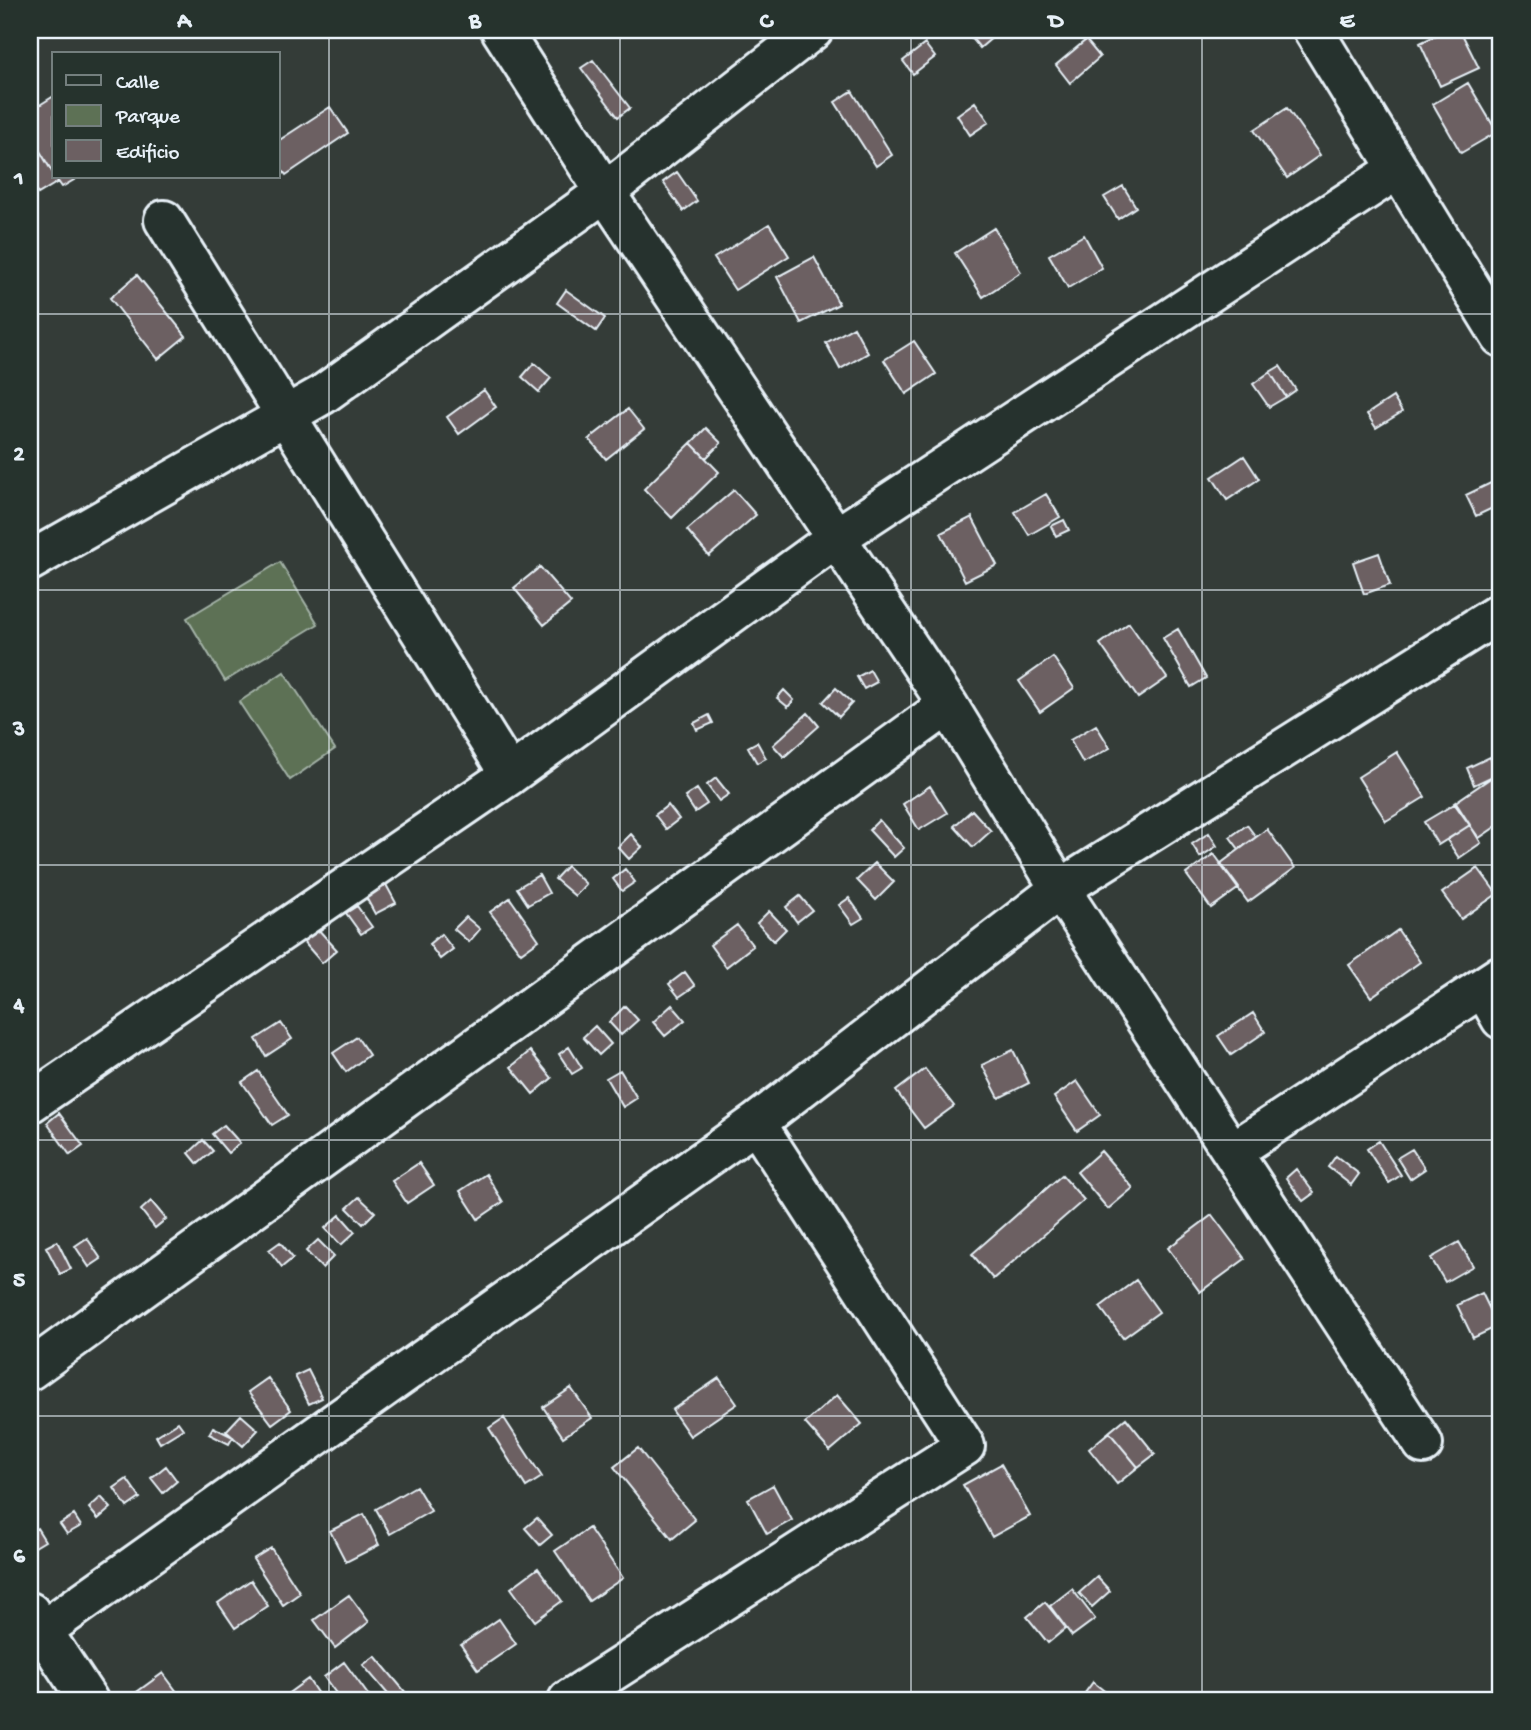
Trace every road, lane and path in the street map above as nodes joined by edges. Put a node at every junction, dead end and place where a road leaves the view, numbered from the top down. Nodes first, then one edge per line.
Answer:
1 (501, 30) edge
2 (813, 30) edge
3 (1313, 30) edge
4 (1398, 169) junction
5 (605, 192) junction
6 (164, 220) dead end
7 (1501, 337) edge
8 (285, 416) junction
9 (837, 537) junction
10 (30, 561) edge
11 (1501, 612) edge
12 (948, 705) junction
13 (510, 775) junction
14 (1060, 889) junction
15 (1495, 994) edge
16 (30, 1103) edge
17 (756, 1123) junction
18 (1232, 1152) junction
19 (30, 1370) edge
20 (1423, 1444) dead end
21 (36, 1622) edge
22 (88, 1700) edge
23 (568, 1700) edge

1 - 5 street
2 - 5 street
3 - 4 street
4 - 7 street
4 - 9 street
5 - 8 street
5 - 9 street
6 - 8 street
8 - 10 street
8 - 13 street
9 - 12 street
9 - 13 street
11 - 14 street
12 - 14 street
12 - 19 street
13 - 16 street
14 - 17 street
14 - 18 street
15 - 18 street
17 - 21 street
17 - 23 street
18 - 20 street
21 - 22 street

